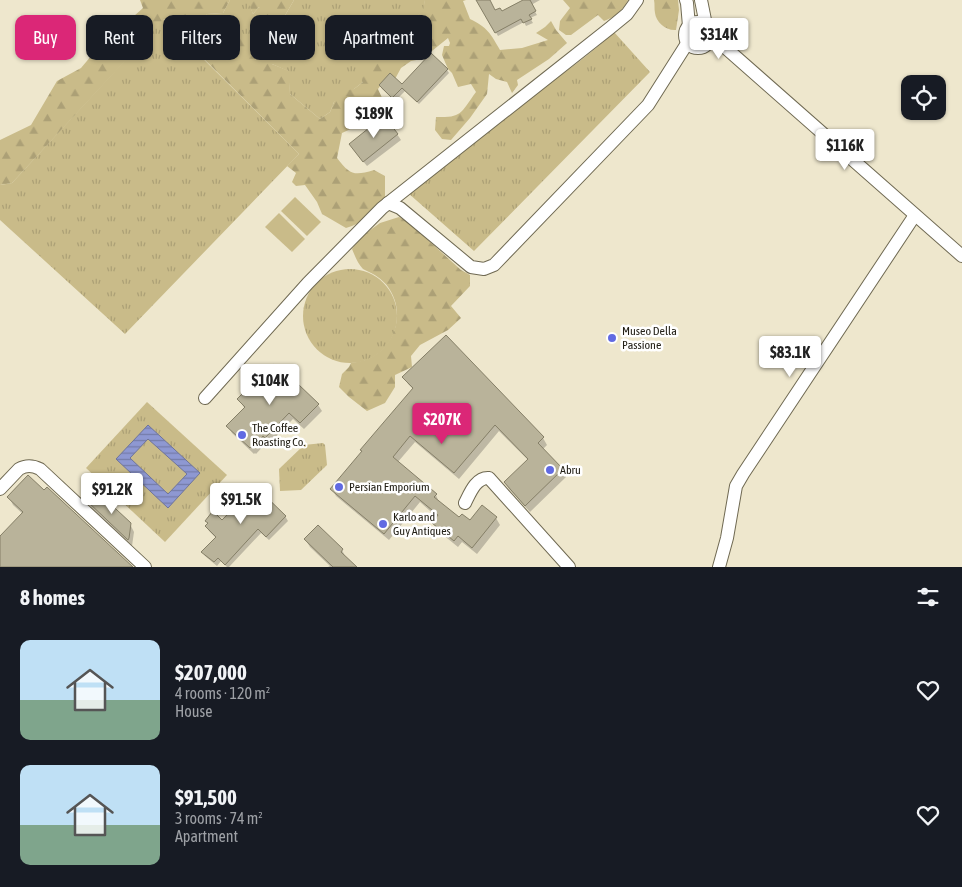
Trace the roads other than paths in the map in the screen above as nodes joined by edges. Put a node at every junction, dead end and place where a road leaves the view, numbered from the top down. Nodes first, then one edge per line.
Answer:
1 (636, 0) edge
2 (686, 0) edge
3 (701, 0) edge
4 (689, 26) junction
5 (709, 30) junction
6 (688, 42) junction
7 (388, 203) junction
8 (915, 215) junction
9 (962, 256) edge
10 (205, 398) dead end
11 (0, 489) edge
12 (465, 503) dead end
13 (145, 567) edge
14 (569, 567) edge
15 (720, 567) edge

1 - 7 street
2 - 4 street
3 - 5 street
4 - 5 street
4 - 6 street
5 - 6 street
5 - 8 street
6 - 7 street
7 - 10 street
8 - 9 street
8 - 15 street
11 - 13 street
12 - 14 street

